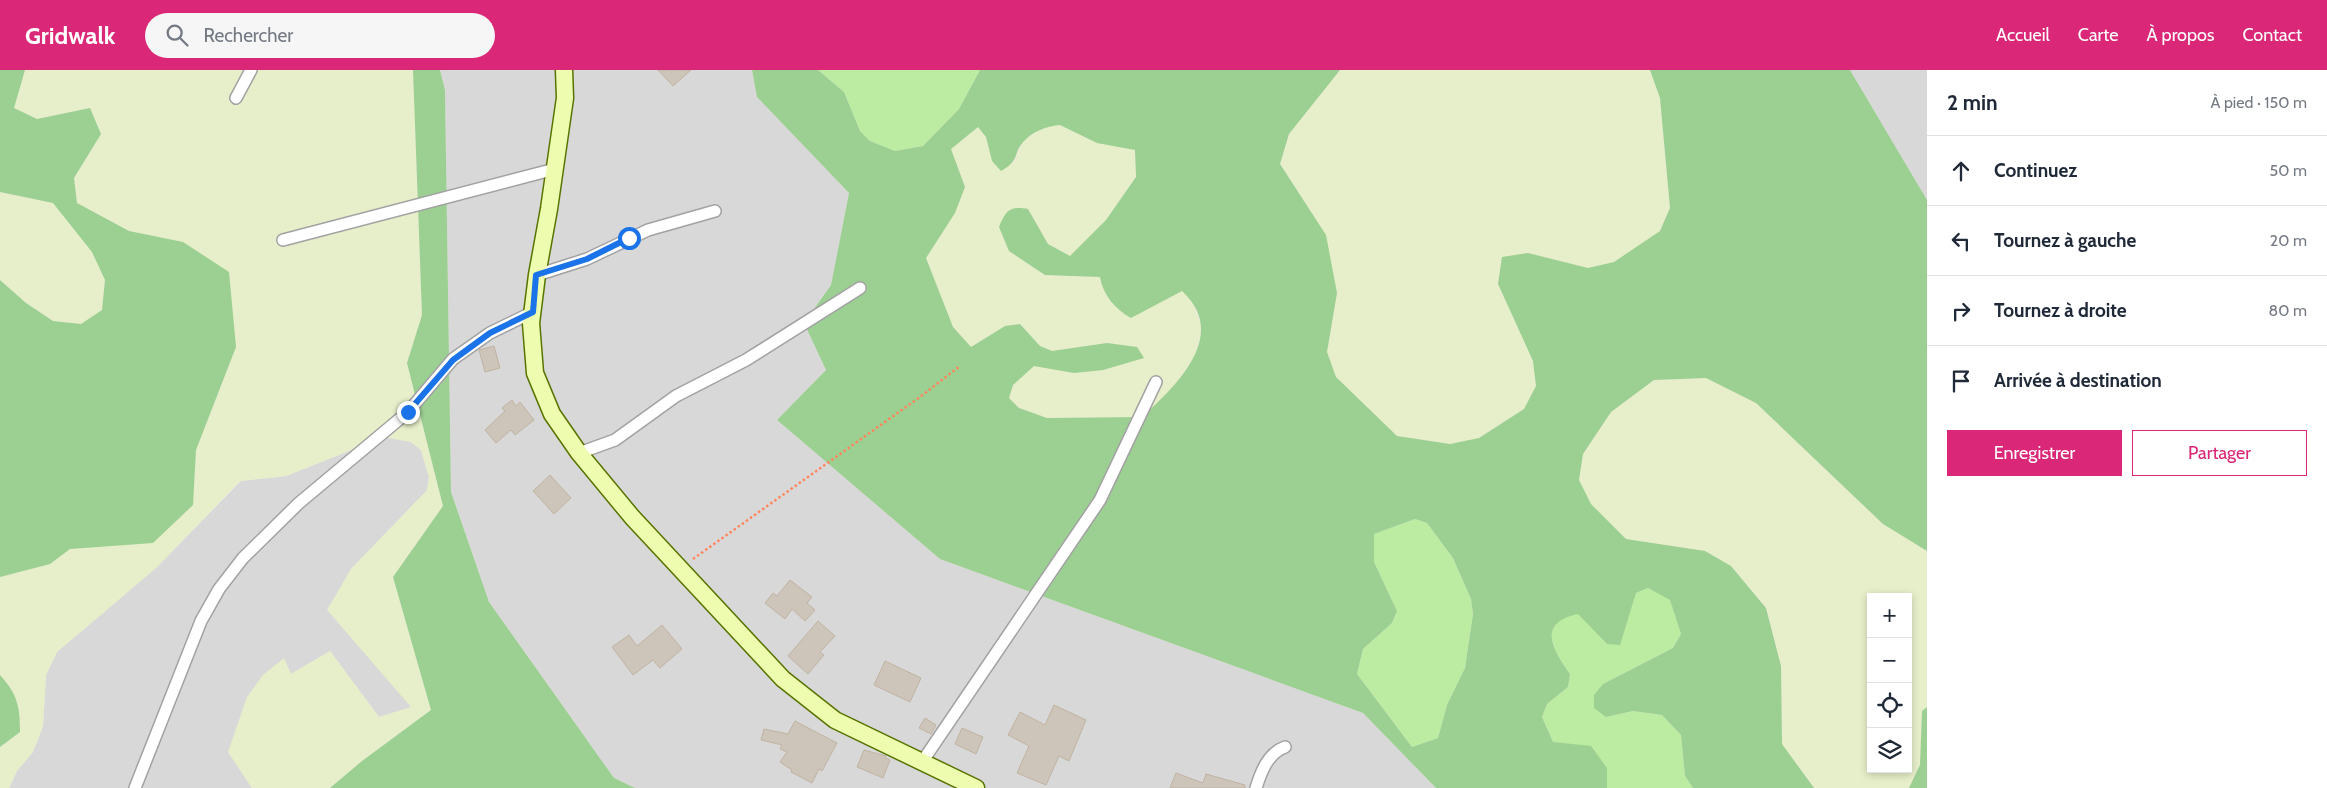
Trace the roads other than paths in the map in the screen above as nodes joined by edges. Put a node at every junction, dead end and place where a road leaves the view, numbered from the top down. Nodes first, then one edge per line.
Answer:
1 (251, 70) edge
2 (564, 70) edge
3 (236, 98) dead end
4 (555, 169) junction
5 (715, 211) dead end
6 (283, 240) dead end
7 (536, 275) junction
8 (860, 288) dead end
9 (533, 312) junction
10 (1156, 382) dead end
11 (578, 453) junction
12 (1285, 747) dead end
13 (922, 762) junction
14 (135, 788) edge
15 (976, 788) edge
16 (1256, 788) edge

1 - 3 street
2 - 4 street
4 - 6 street
4 - 7 street
5 - 7 street
7 - 9 street
8 - 11 street
9 - 11 street
9 - 14 street
10 - 13 street
11 - 13 street
12 - 16 street
13 - 15 street

